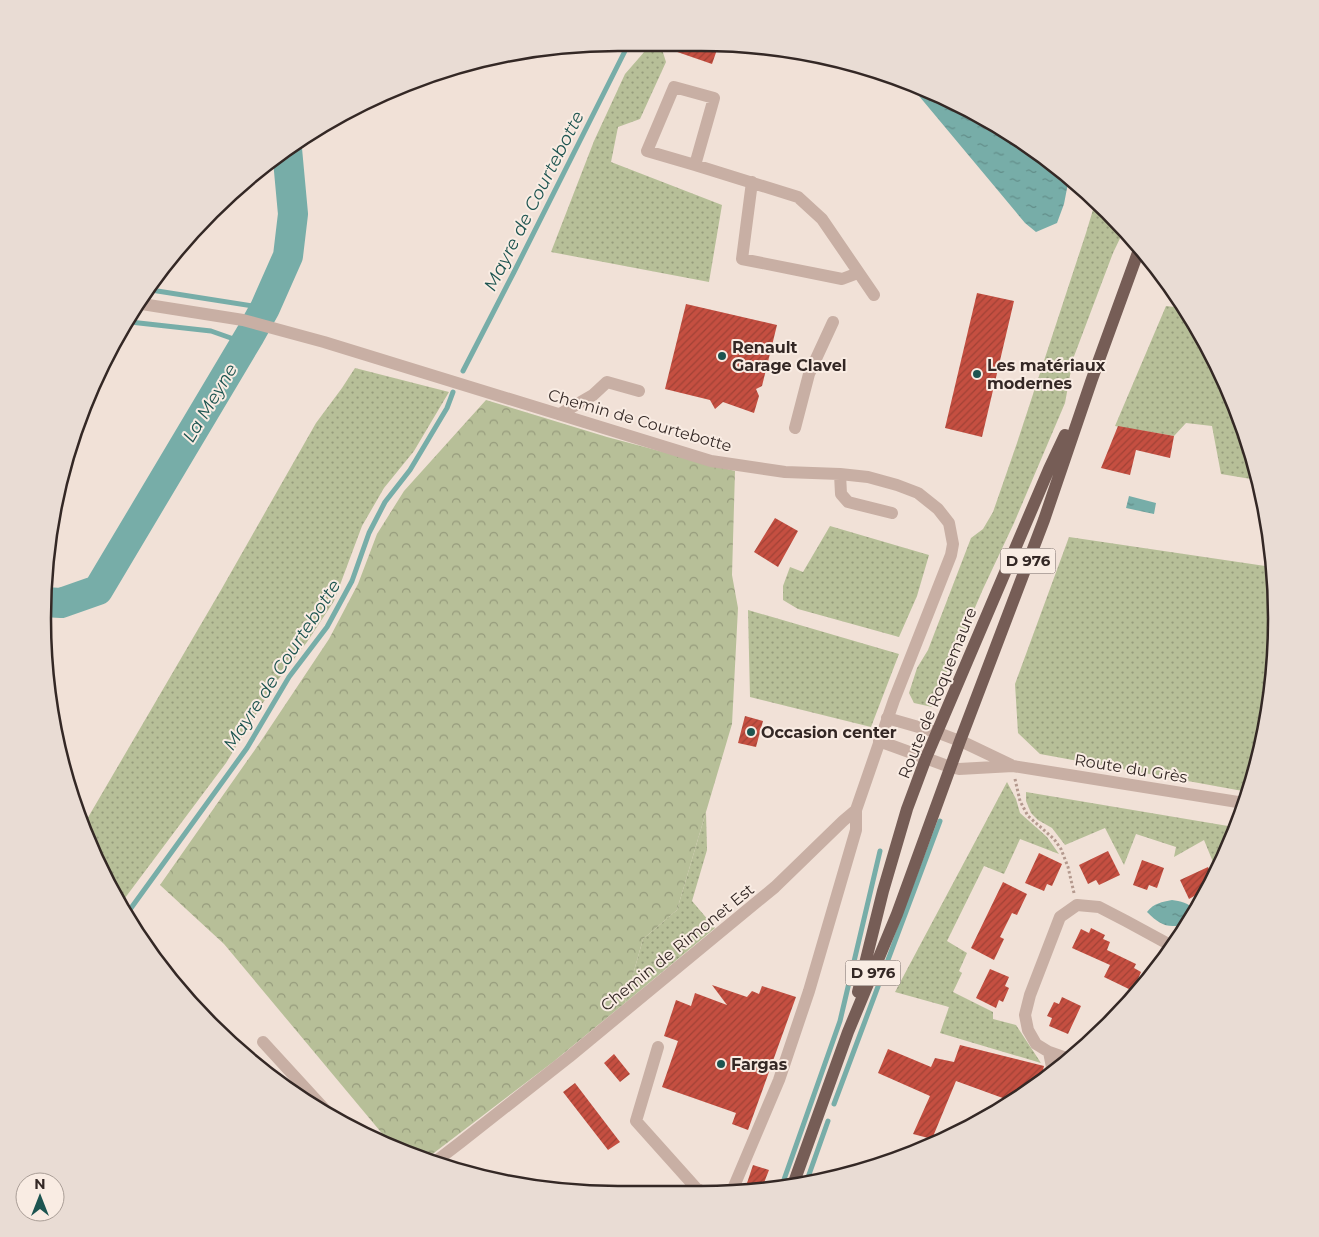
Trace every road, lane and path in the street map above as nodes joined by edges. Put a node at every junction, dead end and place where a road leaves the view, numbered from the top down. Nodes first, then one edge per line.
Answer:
1 (694, 165) junction
2 (752, 182) junction
3 (1137, 256) edge
4 (858, 273) junction
5 (874, 294) dead end
6 (146, 305) edge
7 (833, 322) dead end
8 (1092, 379) junction
9 (639, 391) dead end
10 (560, 414) junction
11 (795, 428) dead end
12 (840, 474) junction
13 (892, 512) dead end
14 (887, 718) junction
15 (936, 732) junction
16 (879, 741) junction
17 (960, 741) junction
18 (926, 758) junction
19 (1013, 766) junction
20 (950, 767) junction
21 (1238, 802) edge
22 (856, 810) junction
23 (1077, 905) junction
24 (1166, 943) edge
25 (848, 1032) junction
26 (263, 1042) dead end
27 (658, 1047) dead end
28 (1049, 1052) junction
29 (1061, 1056) edge
30 (1051, 1064) edge
31 (312, 1096) edge
32 (441, 1157) edge
33 (796, 1177) edge
34 (735, 1185) edge
35 (694, 1186) edge

1 - 1 street
1 - 2 street
2 - 4 street
2 - 4 street
3 - 8 main road, Route de Roquemaure / D 976
4 - 5 street
6 - 10 street, Chemin de Courtebotte
7 - 11 street
8 - 15 main road, Route de Roquemaure / D 976
8 - 17 main road, Route de Roquemaure / D 976
9 - 10 street
10 - 12 street, Chemin de Courtebotte
12 - 13 street
12 - 14 street, Chemin de Courtebotte
14 - 15 street
14 - 16 street, Chemin de Rimonet Est
15 - 17 street
15 - 18 main road, Route de Roquemaure / D 976
16 - 18 street
16 - 22 street, Chemin de Rimonet Est
17 - 19 street
17 - 20 main road, Route de Roquemaure / D 976
18 - 20 street
18 - 25 main road, Route de Roquemaure / D 976
19 - 20 street
19 - 21 street, Route du Grès
19 - 23 path
20 - 25 main road, Route de Roquemaure / D 976
22 - 32 street, Chemin de Rimonet Est
22 - 34 street
23 - 24 street
23 - 28 street
25 - 33 main road, Route de Roquemaure / D 976
26 - 31 street
27 - 35 street
28 - 29 street
28 - 30 street

